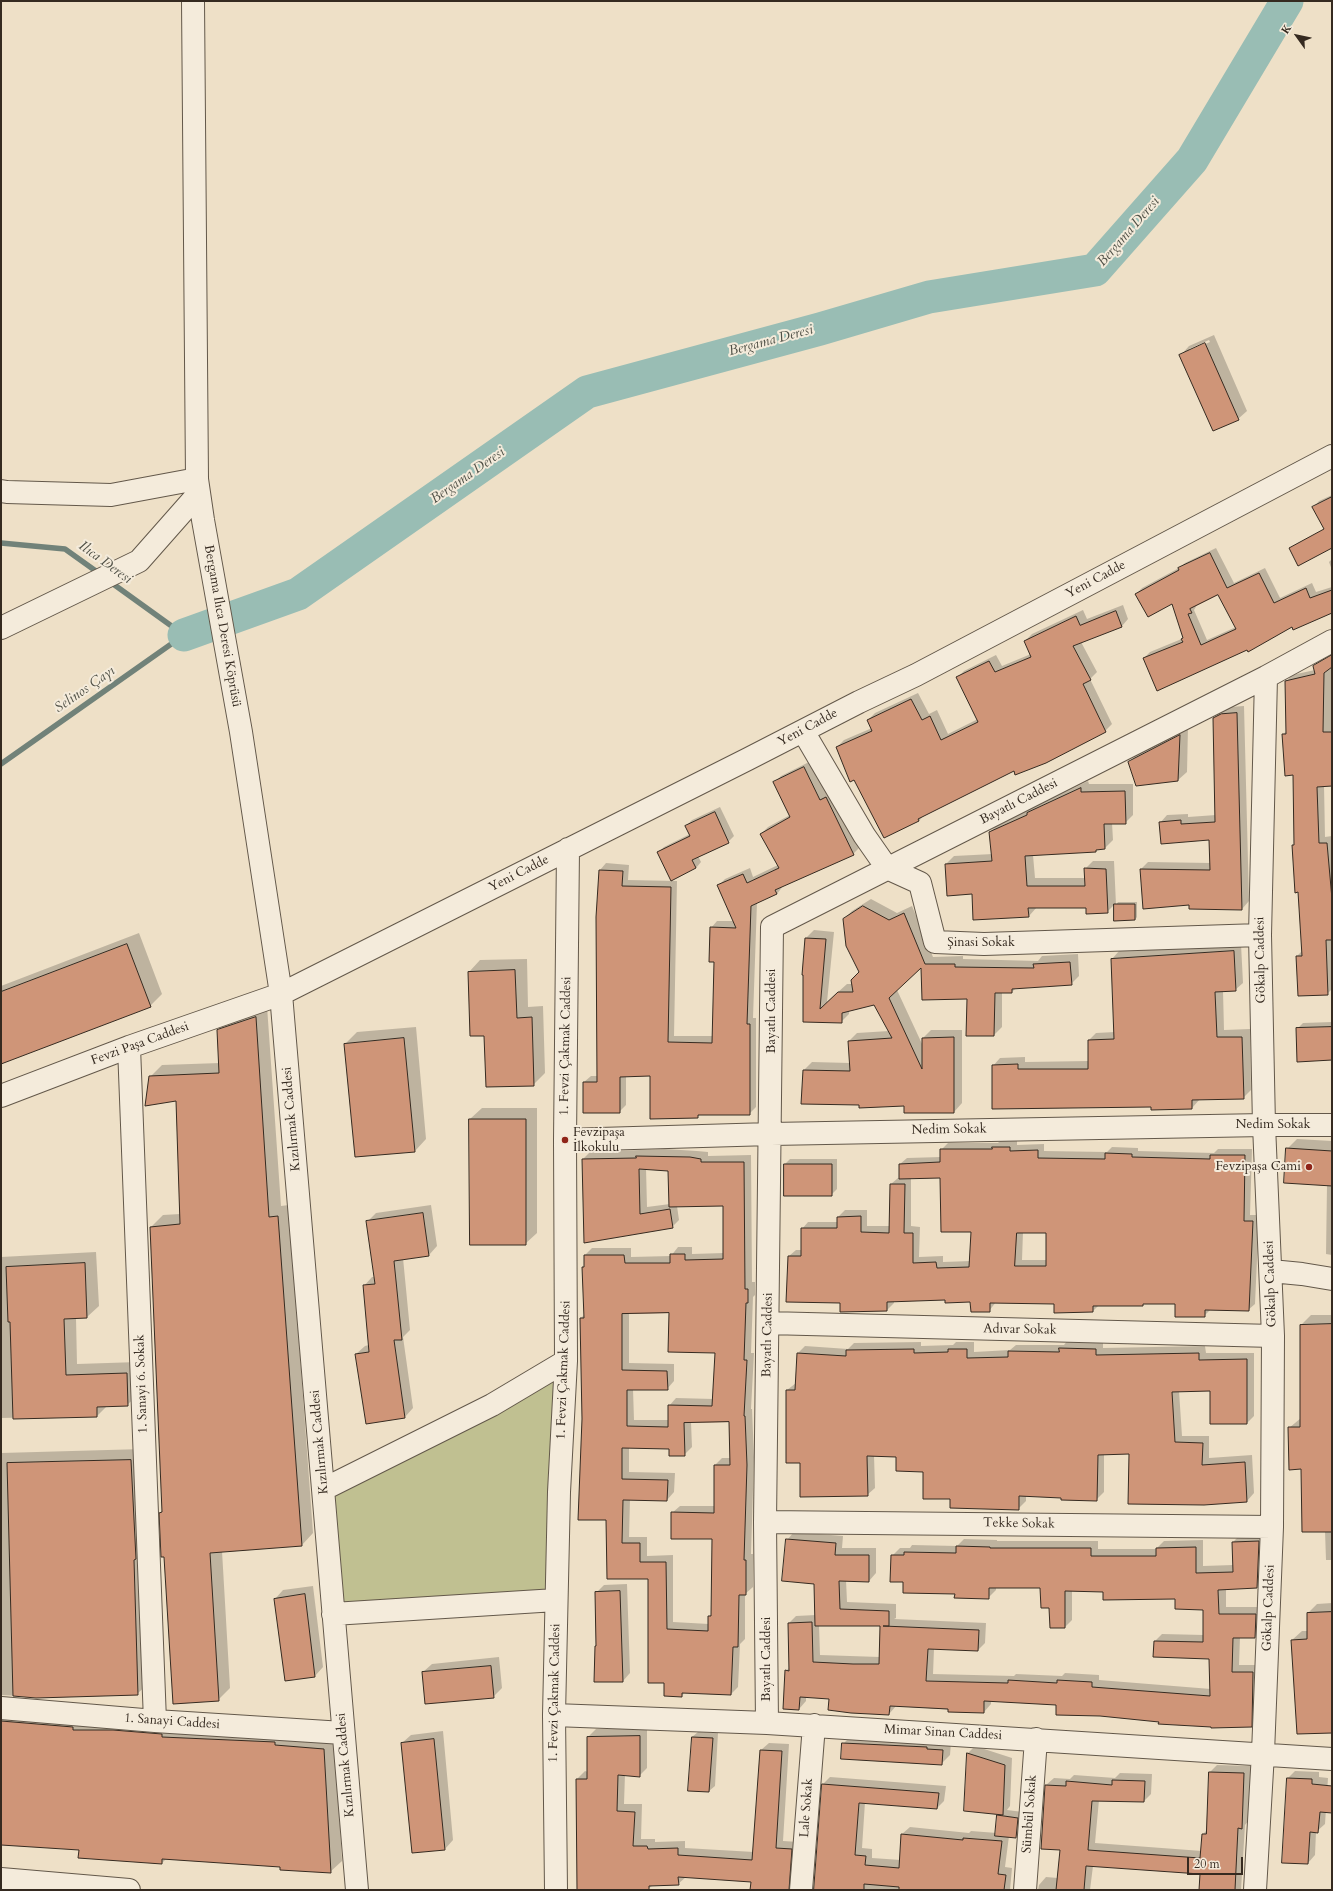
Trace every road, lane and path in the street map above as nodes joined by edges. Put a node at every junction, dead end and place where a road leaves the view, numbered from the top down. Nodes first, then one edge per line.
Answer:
1 (193, 1) edge
2 (1332, 456) edge
3 (198, 486) junction
4 (1, 491) edge
5 (1, 628) edge
6 (1332, 641) edge
7 (1266, 677) junction
8 (803, 731) junction
9 (568, 849) junction
10 (887, 868) junction
11 (1260, 935) junction
12 (281, 994) junction
13 (128, 1047) junction
14 (1, 1096) edge
15 (1264, 1125) junction
16 (1332, 1125) edge
17 (771, 1134) junction
18 (566, 1140) junction
19 (1271, 1271) junction
20 (1332, 1279) edge
21 (768, 1323) junction
22 (1273, 1336) junction
23 (566, 1361) junction
24 (324, 1489) junction
25 (766, 1522) junction
26 (1272, 1526) junction
27 (556, 1600) junction
28 (333, 1614) junction
29 (1, 1708) edge
30 (554, 1715) junction
31 (155, 1721) junction
32 (767, 1723) junction
33 (814, 1725) junction
34 (343, 1733) junction
35 (1036, 1739) junction
36 (1264, 1753) junction
37 (1332, 1759) edge
38 (1, 1879) edge
39 (129, 1890) edge
40 (357, 1890) edge
41 (556, 1890) edge
42 (801, 1890) edge
43 (1025, 1890) edge
44 (1255, 1890) edge

1 - 3 street, Bergama Ilıca Deresi Köprüsü
2 - 8 street, Yeni Cadde
3 - 4 street
3 - 5 street
3 - 12 street, Bergama Ilıca Deresi Köprüsü
6 - 7 street, Bayatlı Caddesi
7 - 10 street, Bayatlı Caddesi
7 - 11 street, Gökalp Caddesi
8 - 9 street, Yeni Cadde
8 - 10 street
9 - 12 street, Yeni Cadde
9 - 18 street, 1. Fevzi Çakmak Caddesi
10 - 11 street, Şinasi Sokak
10 - 17 street, Bayatlı Caddesi
11 - 15 street, Gökalp Caddesi
12 - 13 street, Fevzi Paşa Caddesi
12 - 24 street, Kızılırmak Caddesi
13 - 14 street, Fevzi Paşa Caddesi
13 - 31 street, 1. Sanayi 6. Sokak
15 - 16 street, Nedim Sokak
15 - 17 street, Nedim Sokak
15 - 19 street, Gökalp Caddesi
17 - 18 street, Nedim Sokak
17 - 21 street, Bayatlı Caddesi
18 - 23 street, 1. Fevzi Çakmak Caddesi
19 - 20 street
19 - 22 street, Gökalp Caddesi
21 - 22 street, Adıvar Sokak
21 - 25 street, Bayatlı Caddesi
22 - 26 street, Gökalp Caddesi
23 - 24 street
23 - 27 street, 1. Fevzi Çakmak Caddesi
24 - 28 street, Kızılırmak Caddesi
25 - 26 street, Tekke Sokak
25 - 32 street, Bayatlı Caddesi
26 - 36 street, Gökalp Caddesi
27 - 28 street
27 - 30 street, 1. Fevzi Çakmak Caddesi
28 - 34 street, Kızılırmak Caddesi
29 - 31 street, 1. Sanayi Caddesi
30 - 32 street, Mimar Sinan Caddesi
30 - 41 street, 1. Fevzi Çakmak Caddesi
31 - 34 street, 1. Sanayi Caddesi
32 - 33 street, Mimar Sinan Caddesi
33 - 35 street, Mimar Sinan Caddesi
33 - 42 street, Lale Sokak
34 - 40 street, Kızılırmak Caddesi
35 - 36 street, Mimar Sinan Caddesi
35 - 43 street, Sümbül Sokak
36 - 37 street, Mimar Sinan Caddesi
36 - 44 street, Gökalp Caddesi
38 - 39 street

